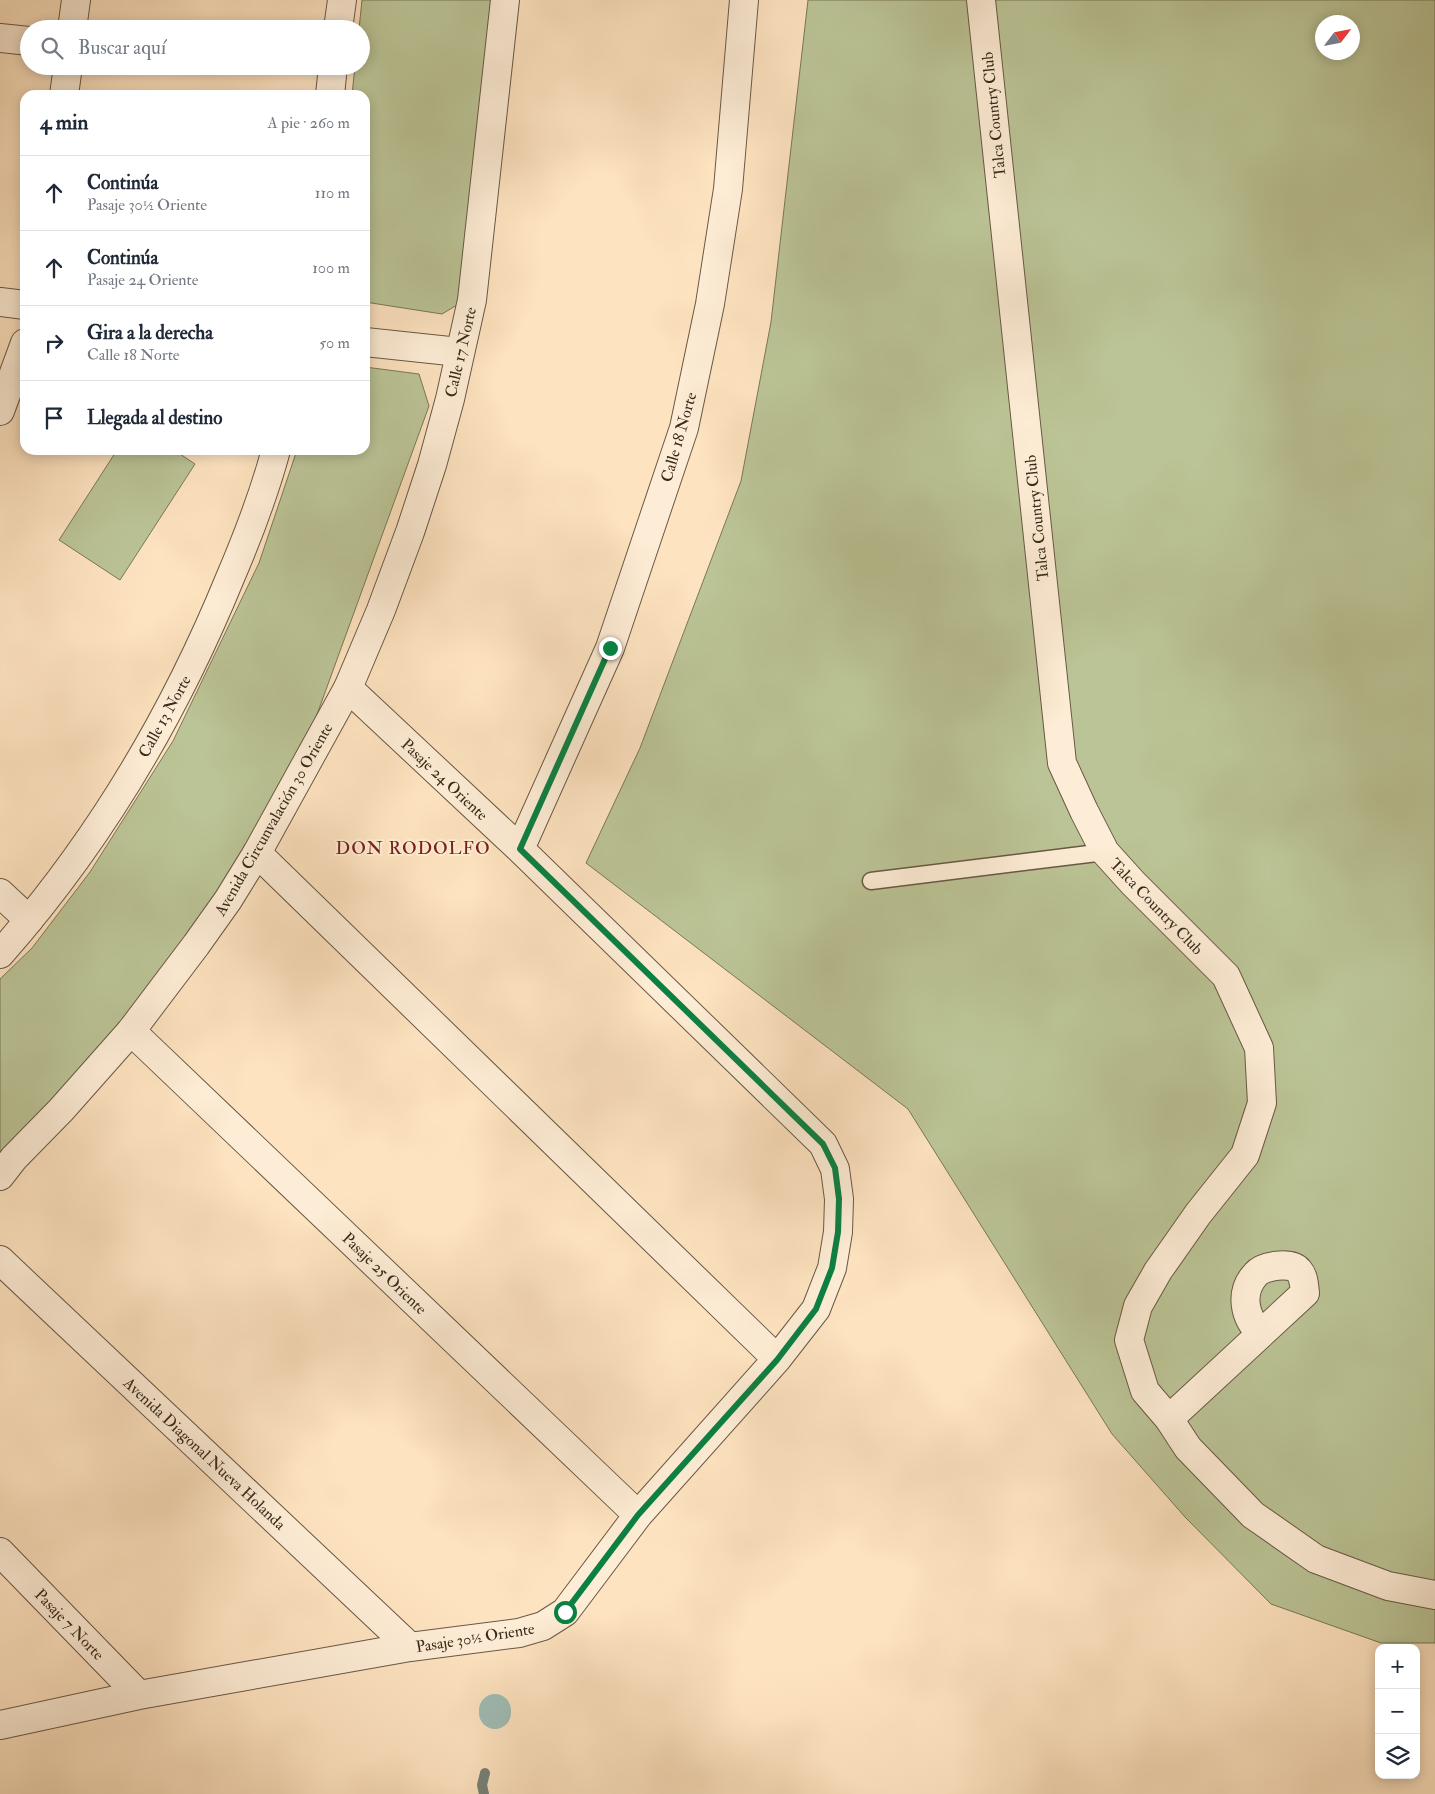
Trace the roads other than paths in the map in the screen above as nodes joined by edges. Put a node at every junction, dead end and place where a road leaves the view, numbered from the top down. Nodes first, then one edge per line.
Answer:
1 (76, 0) edge
2 (342, 0) edge
3 (505, 0) edge
4 (744, 0) edge
5 (979, 4) edge
6 (73, 20) edge
7 (339, 20) edge
8 (0, 38) edge
9 (20, 40) edge
10 (67, 75) edge
11 (332, 75) edge
12 (65, 90) edge
13 (331, 90) edge
14 (0, 302) edge
15 (20, 304) edge
16 (370, 343) edge
17 (459, 352) junction
18 (20, 357) edge
19 (0, 411) edge
20 (274, 455) edge
21 (348, 688) junction
22 (520, 849) junction
23 (1105, 852) junction
24 (257, 853) junction
25 (871, 881) dead end
26 (0, 894) edge
27 (29, 920) junction
28 (0, 954) edge
29 (131, 1031) junction
30 (0, 1176) edge
31 (839, 1199) joint
32 (0, 1260) edge
33 (1261, 1333) dead end
34 (777, 1360) junction
35 (1169, 1419) junction
36 (638, 1515) junction
37 (0, 1552) edge
38 (1435, 1594) edge
39 (410, 1647) junction
40 (139, 1695) junction
41 (0, 1725) edge

1 - 6 street
2 - 7 street
3 - 17 street, Calle 17 Norte
4 - 22 street, Calle 18 Norte
5 - 23 street, Talca Country Club
8 - 9 street
10 - 12 street
11 - 13 street
14 - 15 street
16 - 17 street
17 - 21 street, Calle 17 Norte
18 - 19 street
20 - 27 street, Calle 13 Norte
21 - 22 street, Pasaje 24 Oriente
21 - 24 street, Avenida Circunvalación 30 Oriente
22 - 31 street, Pasaje 24 Oriente
23 - 25 lane
23 - 35 street, Talca Country Club
24 - 29 street, Avenida Circunvalación 30 Oriente
24 - 34 street
26 - 27 street
27 - 28 street, Calle 13 Norte
29 - 30 street, Avenida Circunvalación 30 Oriente
29 - 36 street, Pasaje 25 Oriente
31 - 34 street, Pasaje 30½ Oriente
32 - 39 street, Avenida Diagonal Nueva Holanda
33 - 35 street
34 - 36 street, Pasaje 30½ Oriente
35 - 38 street, Talca Country Club
36 - 39 street, Pasaje 30½ Oriente
37 - 40 street, Pasaje 7 Norte
39 - 40 street, Pasaje 30½ Oriente
40 - 41 street, Pasaje 30½ Oriente

